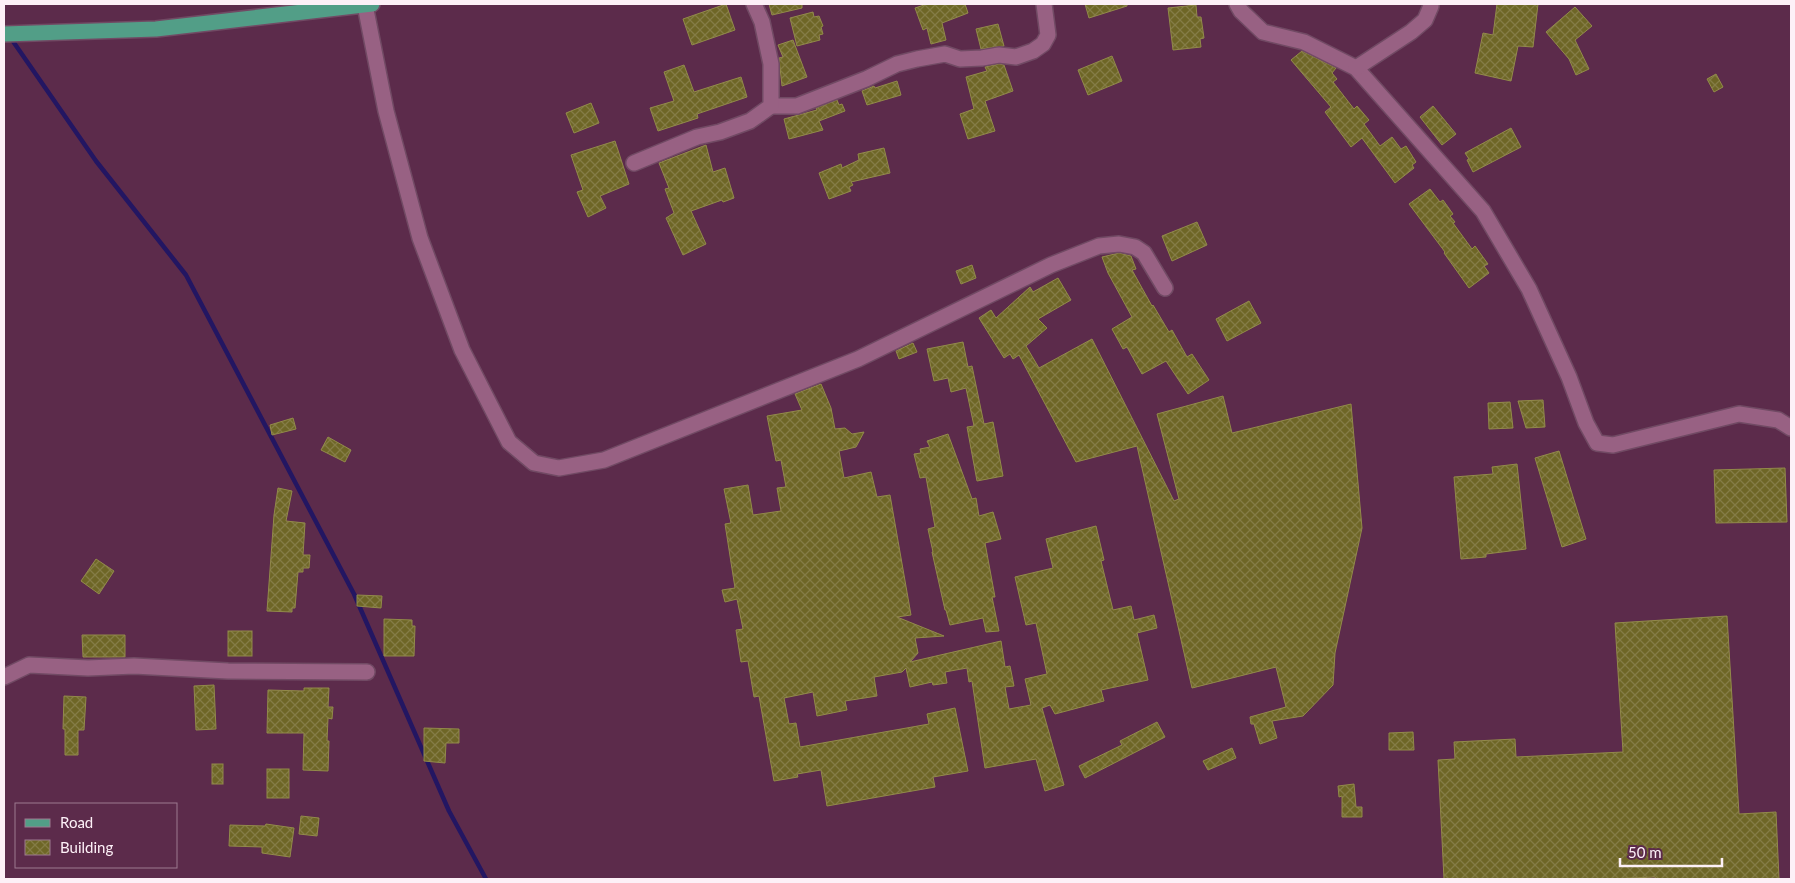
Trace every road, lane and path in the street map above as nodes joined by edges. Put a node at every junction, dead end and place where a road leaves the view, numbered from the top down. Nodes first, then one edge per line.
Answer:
1 (754, 4) edge
2 (1044, 4) edge
3 (1237, 4) edge
4 (1432, 4) edge
5 (368, 5) edge
6 (4, 34) edge
7 (1356, 68) junction
8 (771, 106) junction
9 (634, 163) dead end
10 (1165, 288) dead end
11 (1791, 428) edge
12 (367, 672) dead end
13 (4, 677) edge

1 - 8 street
2 - 8 street
3 - 7 street
4 - 7 street
5 - 6 main road
5 - 10 street
7 - 11 street
8 - 9 street
12 - 13 street

